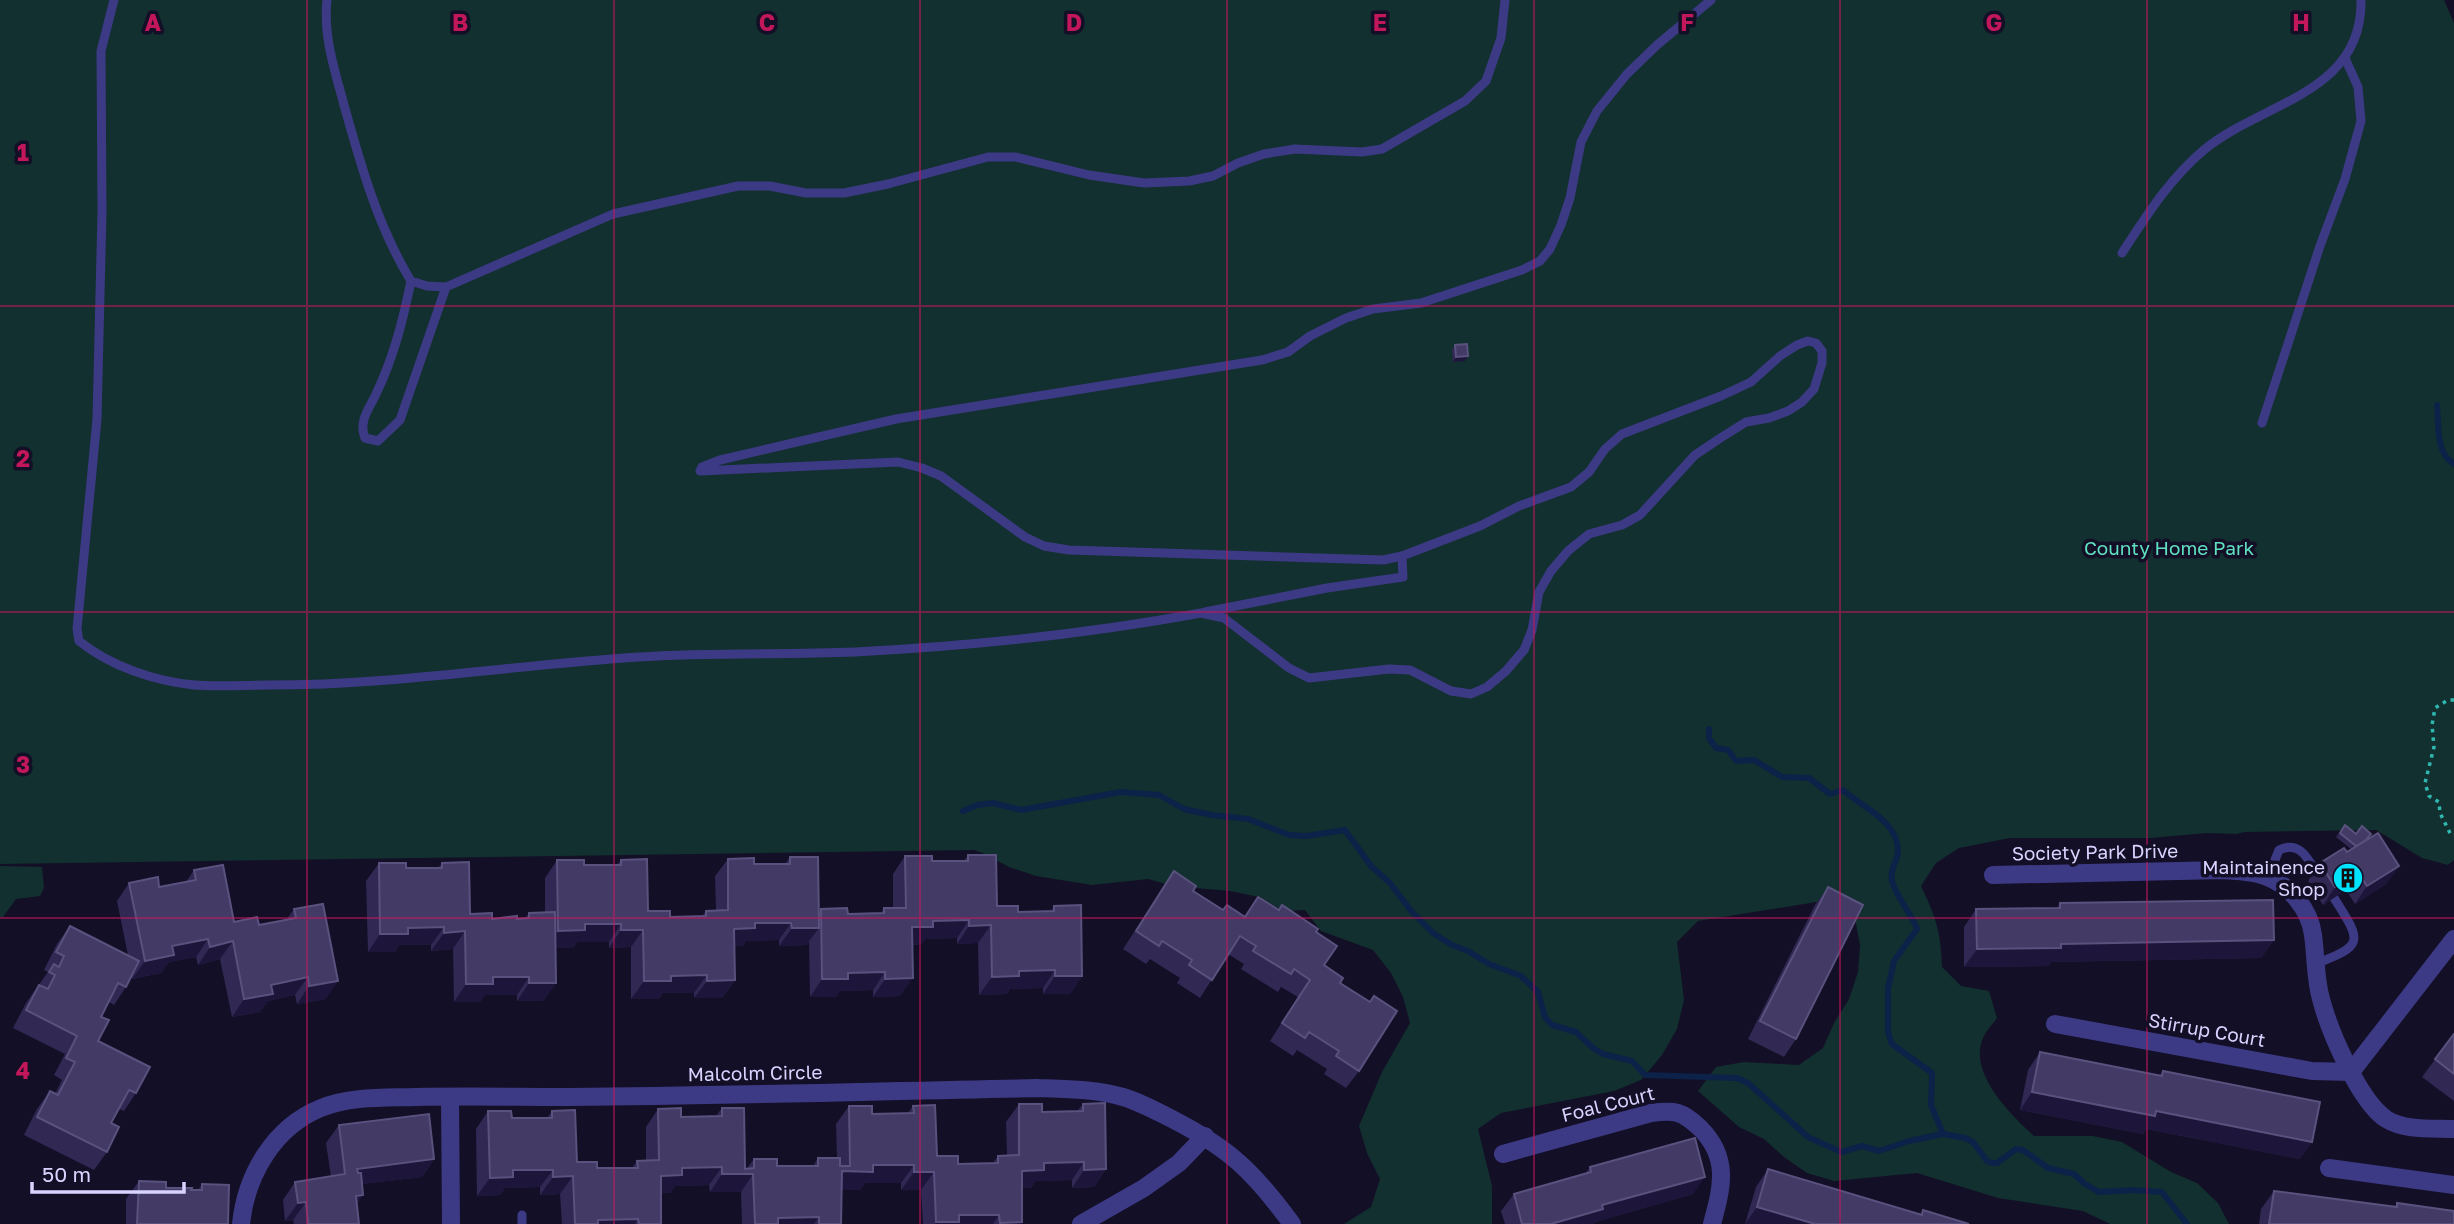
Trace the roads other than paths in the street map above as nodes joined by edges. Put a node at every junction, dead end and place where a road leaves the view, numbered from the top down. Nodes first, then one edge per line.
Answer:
1 (114, 0) edge
2 (327, 0) edge
3 (1505, 0) edge
4 (1711, 0) edge
5 (2361, 0) edge
6 (2345, 58) junction
7 (2122, 253) dead end
8 (411, 281) junction
9 (446, 287) junction
10 (2262, 423) dead end
11 (1402, 556) junction
12 (1201, 613) junction
13 (1993, 875) dead end
14 (2318, 875) edge
15 (2268, 877) junction
16 (2334, 898) edge
17 (2454, 939) edge
18 (2315, 964) junction
19 (2055, 1024) dead end
20 (2351, 1072) junction
21 (450, 1097) junction
22 (2454, 1129) edge
23 (1205, 1136) junction
24 (1503, 1154) dead end
25 (2329, 1168) dead end
26 (2454, 1185) edge
27 (241, 1224) edge
28 (451, 1224) edge
29 (1081, 1224) edge
30 (1292, 1224) edge
31 (1712, 1224) edge

1 - 12 lane
2 - 8 lane
3 - 9 lane
4 - 11 lane
5 - 6 lane
6 - 7 lane
6 - 10 lane
8 - 9 lane
8 - 9 lane
11 - 12 lane
11 - 12 lane
13 - 15 street, Society Park Drive
14 - 15 lane
15 - 18 street, Society Park Drive
16 - 18 lane
17 - 20 street
18 - 20 street, Society Park Drive
19 - 20 street, Stirrup Court
20 - 22 street, Society Park Drive
21 - 23 street, Malcolm Circle
21 - 27 street, Malcolm Circle
21 - 28 street
23 - 29 street
23 - 30 street, Malcolm Circle
24 - 31 street, Foal Court
25 - 26 street

